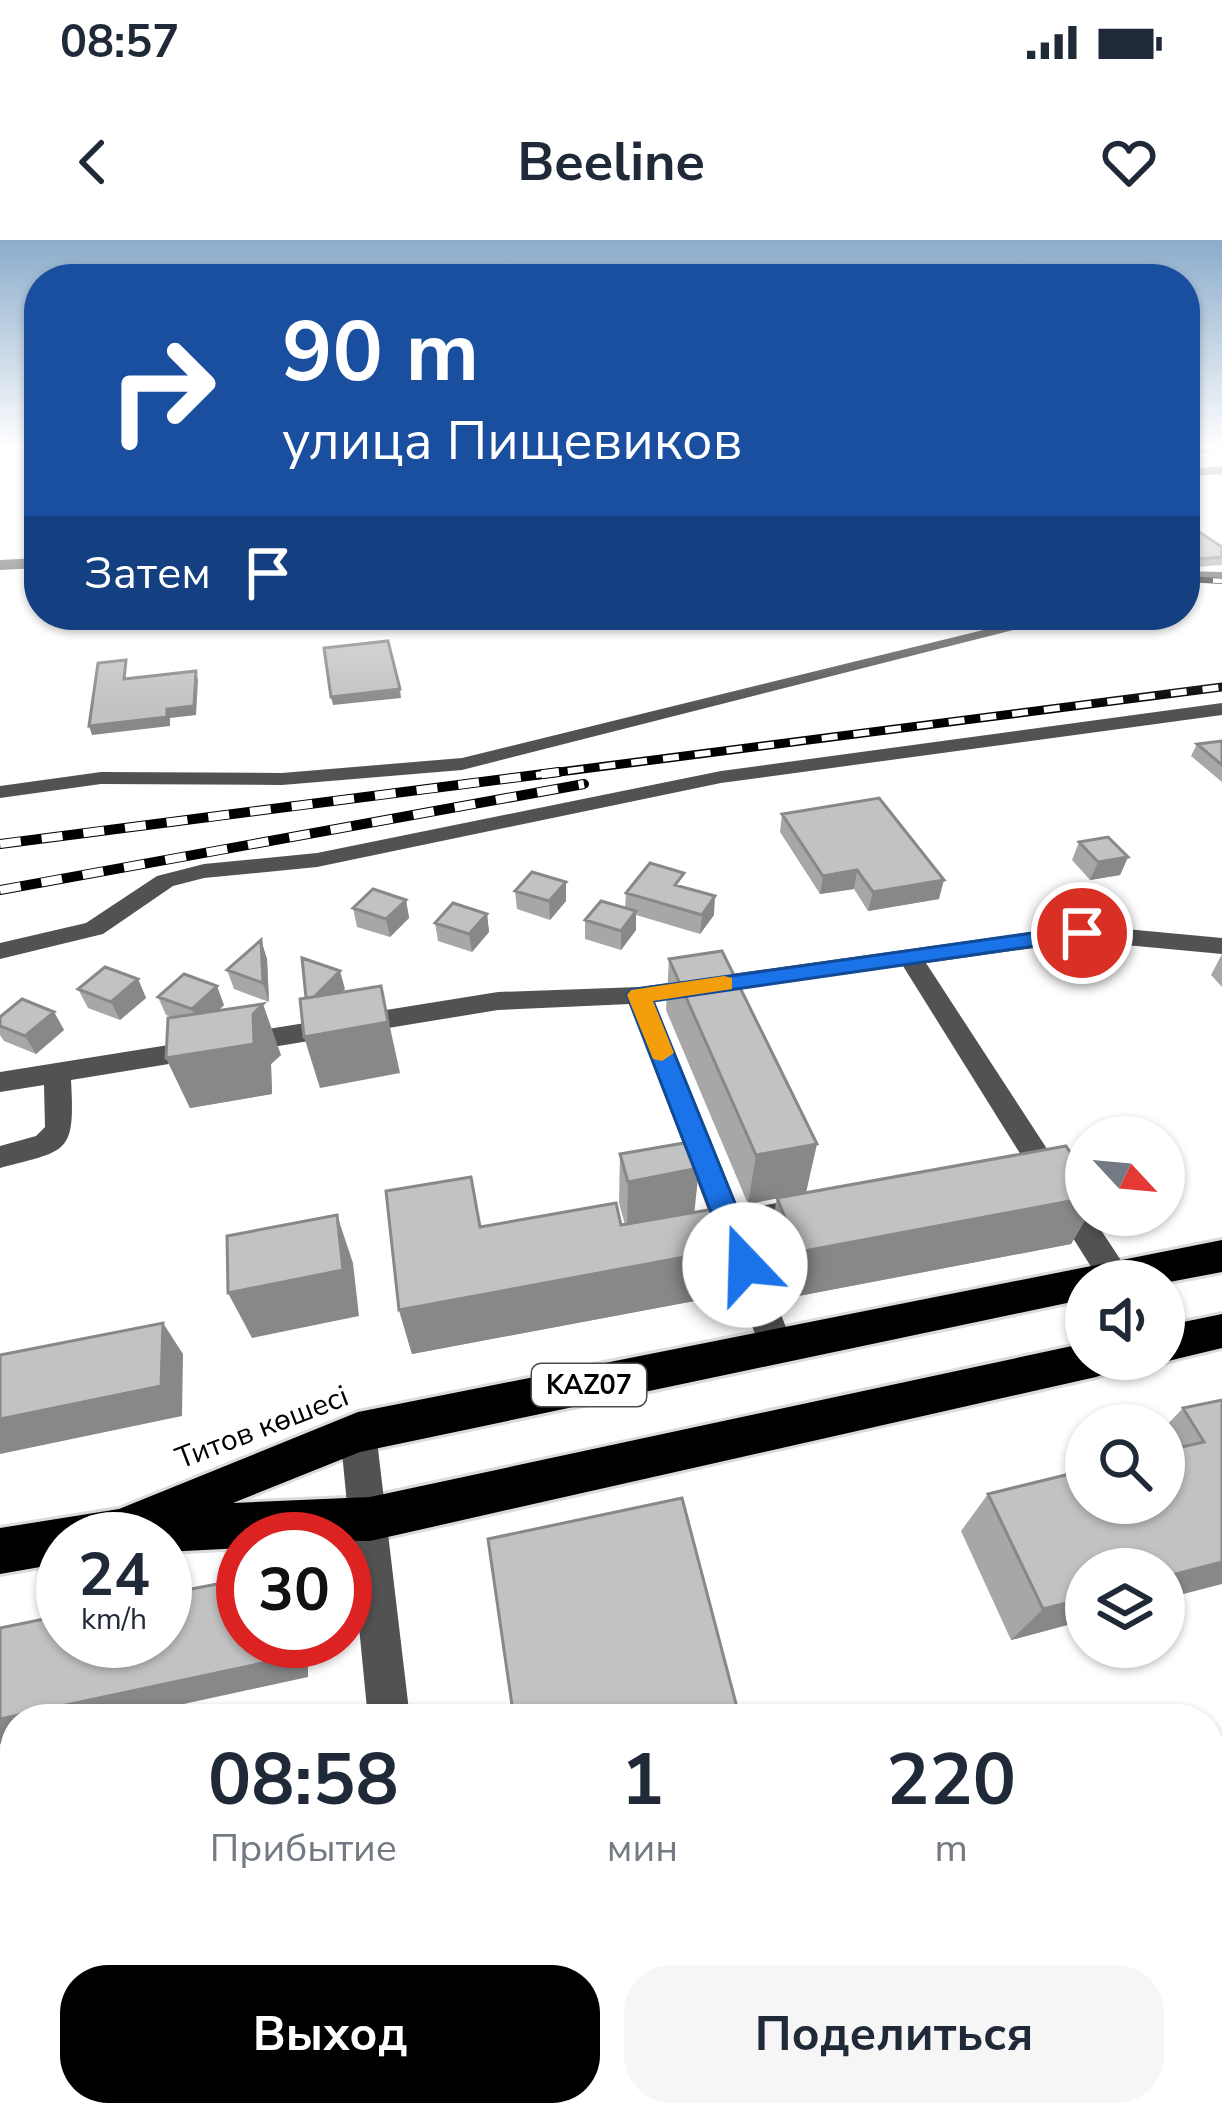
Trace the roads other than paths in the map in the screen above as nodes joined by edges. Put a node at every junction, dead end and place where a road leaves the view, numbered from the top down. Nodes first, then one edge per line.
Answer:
1 (1003, 630) edge
2 (1222, 710) edge
3 (0, 792) edge
4 (1222, 946) edge
5 (0, 951) edge
6 (910, 957) junction
7 (639, 995) junction
8 (57, 1074) junction
9 (0, 1082) edge
10 (0, 1157) edge
11 (840, 1202) edge
12 (729, 1224) junction
13 (1222, 1256) edge
14 (1087, 1260) edge
15 (1185, 1263) edge
16 (1065, 1287) edge
17 (1222, 1331) edge
18 (1185, 1339) edge
19 (777, 1347) junction
20 (1065, 1366) edge
21 (358, 1432) junction
22 (145, 1512) edge
23 (369, 1512) edge
24 (372, 1519) edge
25 (372, 1540) edge
26 (36, 1545) edge
27 (0, 1551) edge
28 (388, 1704) edge

1 - 3 street
2 - 5 street
4 - 6 street
6 - 7 street
6 - 14 street
7 - 8 street
7 - 12 street
8 - 9 street
8 - 10 street
11 - 12 street
12 - 19 street
13 - 15 highway, Титов көшесі / KAZ07
16 - 19 highway, Титов көшесі / KAZ07
17 - 18 highway
19 - 21 highway, Титов көшесі / KAZ07
20 - 24 highway, Титов көшесі / KAZ07
21 - 22 highway, Титов көшесі / KAZ07
21 - 23 street
25 - 28 street
26 - 27 highway, Титов көшесі / KAZ07

